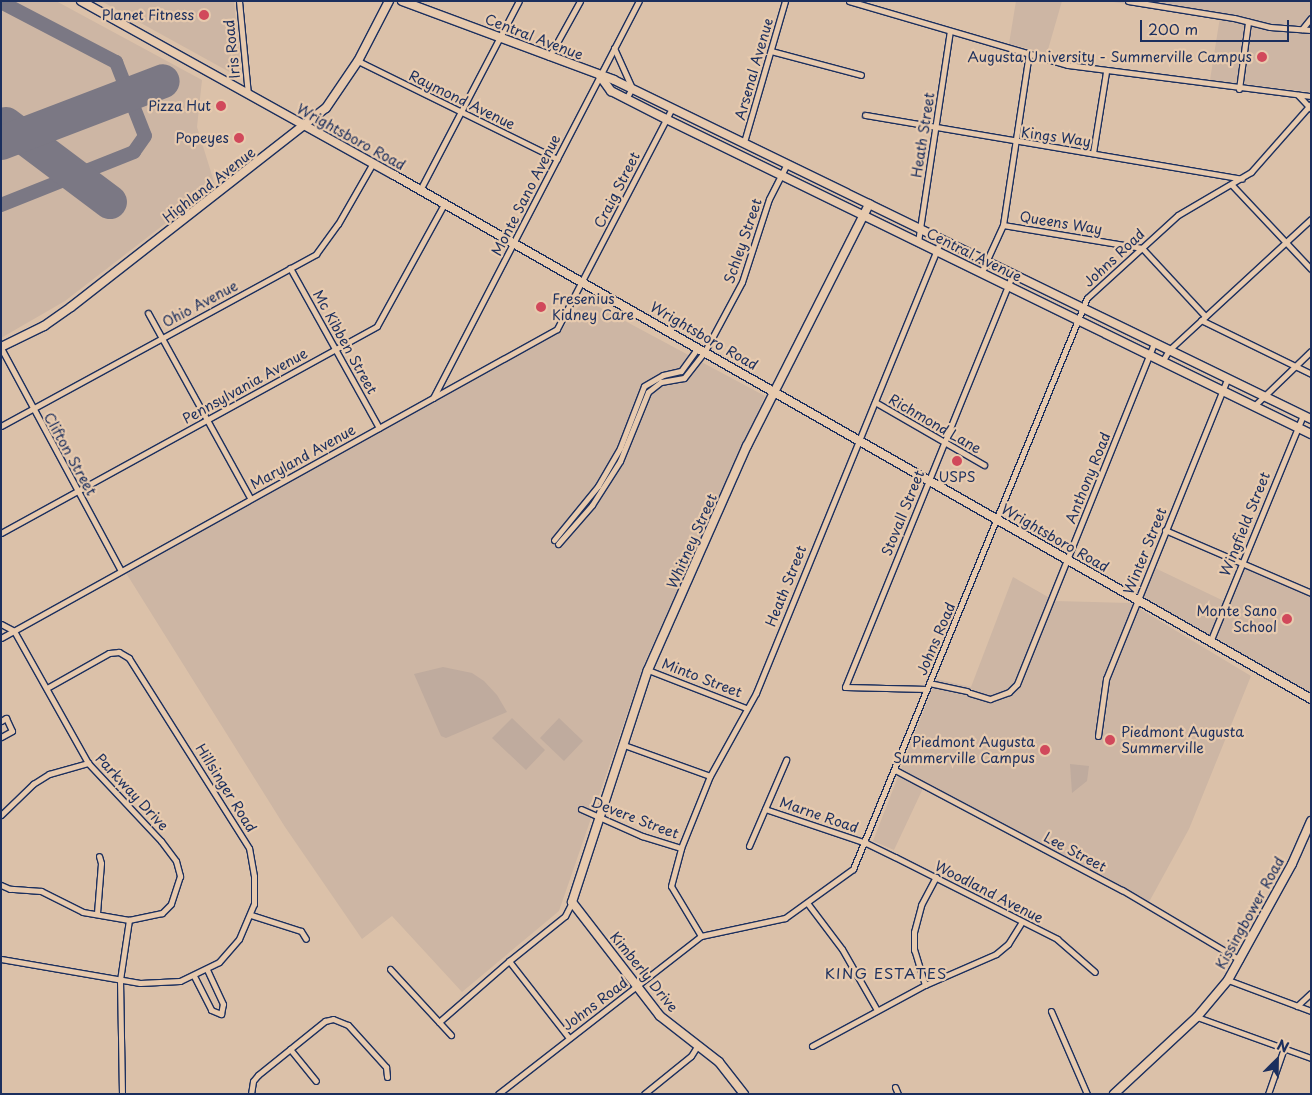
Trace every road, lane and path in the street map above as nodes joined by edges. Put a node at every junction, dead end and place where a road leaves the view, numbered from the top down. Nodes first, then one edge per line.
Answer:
1 (81, 1) edge
2 (239, 1) edge
3 (389, 1) edge
4 (402, 1) edge
5 (519, 1) edge
6 (580, 1) edge
7 (639, 1) edge
8 (785, 1) edge
9 (849, 1) edge
10 (1128, 1) edge
11 (1311, 18) edge
12 (1248, 22) junction
13 (1302, 29) junction
14 (1311, 30) edge
15 (950, 31) junction
16 (500, 37) junction
17 (614, 48) junction
18 (771, 52) junction
19 (1029, 54) junction
20 (549, 57) junction
21 (358, 61) junction
22 (1106, 72) junction
23 (861, 75) dead end
24 (600, 76) junction
25 (632, 88) junction
26 (1239, 89) junction
27 (248, 94) junction
28 (1298, 95) junction
29 (1311, 96) edge
30 (626, 99) junction
31 (1310, 106) edge
32 (672, 108) junction
33 (461, 112) junction
34 (866, 116) dead end
35 (666, 119) junction
36 (305, 126) junction
37 (936, 127) junction
38 (744, 142) junction
39 (1014, 142) junction
40 (1093, 153) junction
41 (557, 159) junction
42 (373, 163) junction
43 (787, 164) junction
44 (781, 176) junction
45 (1243, 179) junction
46 (1232, 185) junction
47 (420, 190) junction
48 (444, 204) junction
49 (869, 204) junction
50 (863, 216) junction
51 (1311, 219) edge
52 (1003, 225) junction
53 (919, 227) junction
54 (941, 239) junction
55 (918, 242) junction
56 (513, 243) junction
57 (1286, 244) junction
58 (1142, 248) junction
59 (936, 251) junction
60 (987, 260) junction
61 (290, 268) junction
62 (1311, 269) edge
63 (1013, 272) junction
64 (981, 273) junction
65 (583, 282) junction
66 (1007, 286) junction
67 (1083, 309) junction
68 (148, 313) dead end
69 (1203, 318) junction
70 (1078, 320) junction
71 (162, 337) junction
72 (1154, 343) junction
73 (1, 348) edge
74 (337, 349) junction
75 (701, 350) junction
76 (1169, 350) junction
77 (1311, 351) edge
78 (1149, 356) junction
79 (1162, 362) junction
80 (1295, 366) junction
81 (1311, 374) edge
82 (1227, 379) junction
83 (1223, 390) junction
84 (774, 391) junction
85 (1264, 396) junction
86 (433, 399) junction
87 (875, 402) junction
88 (1254, 406) junction
89 (32, 408) junction
90 (1307, 417) edge
91 (208, 420) junction
92 (1, 426) edge
93 (379, 428) junction
94 (1298, 428) junction
95 (1311, 434) edge
96 (859, 440) junction
97 (945, 442) junction
98 (984, 465) dead end
99 (928, 479) junction
100 (78, 490) junction
101 (250, 498) junction
102 (998, 520) junction
103 (1165, 530) junction
104 (1, 533) edge
105 (554, 540) dead end
106 (558, 544) dead end
107 (1068, 560) junction
108 (1241, 563) junction
109 (121, 571) junction
110 (1311, 593) edge
111 (1138, 600) junction
112 (1, 624) edge
113 (14, 631) junction
114 (1, 638) edge
115 (1210, 642) junction
116 (648, 670) junction
117 (928, 686) junction
118 (47, 688) junction
119 (1311, 699) edge
120 (746, 708) junction
121 (1, 721) edge
122 (1, 736) edge
123 (1098, 736) dead end
124 (624, 745) junction
125 (786, 760) dead end
126 (88, 763) junction
127 (895, 770) junction
128 (710, 776) junction
129 (581, 808) dead end
130 (765, 809) junction
131 (1, 815) edge
132 (599, 817) junction
133 (1311, 821) edge
134 (866, 843) junction
135 (749, 846) dead end
136 (681, 848) junction
137 (99, 856) dead end
138 (936, 877) junction
139 (1, 885) edge
140 (572, 902) junction
141 (808, 904) junction
142 (96, 913) junction
143 (251, 915) junction
144 (129, 920) junction
145 (1022, 922) junction
146 (701, 936) junction
147 (306, 939) dead end
148 (1, 959) edge
149 (1240, 960) junction
150 (509, 961) junction
151 (390, 969) dead end
152 (207, 970) junction
153 (1095, 972) dead end
154 (194, 976) junction
155 (120, 980) junction
156 (1228, 980) junction
157 (925, 985) junction
158 (638, 986) junction
159 (1311, 993) edge
160 (1297, 1006) junction
161 (877, 1010) junction
162 (1052, 1011) dead end
163 (1311, 1011) edge
164 (1197, 1017) junction
165 (438, 1022) junction
166 (451, 1035) dead end
167 (569, 1038) junction
168 (698, 1045) junction
169 (812, 1046) dead end
170 (1284, 1048) junction
171 (290, 1049) junction
172 (1311, 1058) edge
173 (387, 1077) dead end
174 (316, 1081) dead end
175 (895, 1087) dead end
176 (122, 1094) edge
177 (251, 1094) edge
178 (498, 1094) edge
179 (644, 1094) edge
180 (744, 1094) edge
181 (898, 1094) edge
182 (1088, 1094) edge
183 (1114, 1094) edge
184 (1268, 1094) edge

1 - 27 main road, Wrightsboro Road
2 - 27 street, Iris Road
3 - 21 main road, Highland Avenue
4 - 16 main road, Central Avenue
5 - 16 street
6 - 20 street
7 - 17 street, Monte Sano Avenue
8 - 18 street, Arsenal Avenue
9 - 15 street
10 - 12 street
11 - 13 street
12 - 13 street
12 - 26 street
13 - 14 street
15 - 19 street
15 - 37 street, Heath Street
16 - 20 main road, Central Avenue
16 - 33 street
17 - 24 street, Monte Sano Avenue
17 - 25 street
18 - 23 street
18 - 38 street, Arsenal Avenue
19 - 22 street
19 - 39 street
20 - 24 main road, Central Avenue
21 - 33 street, Raymond Avenue
21 - 36 main road, Highland Avenue
22 - 26 street
22 - 40 street
24 - 25 main road, Central Avenue
24 - 30 main road, Central Avenue
24 - 41 street, Monte Sano Avenue
25 - 30 street
25 - 32 main road, Central Avenue
26 - 28 street
27 - 36 main road, Wrightsboro Road
28 - 29 street
28 - 31 street
30 - 35 main road, Central Avenue
31 - 45 street, Johns Road
32 - 35 street, Craig Street
32 - 38 main road, Central Avenue
33 - 41 street, Raymond Avenue
33 - 47 street
34 - 37 street, Kings Way
35 - 44 main road, Central Avenue
35 - 65 street, Craig Street
36 - 42 main road, Wrightsboro Road
36 - 73 main road, Highland Avenue
37 - 39 street, Kings Way
37 - 53 street, Heath Street
38 - 43 main road, Central Avenue
39 - 40 street, Kings Way
39 - 52 street
40 - 45 street, Kings Way
41 - 56 street, Monte Sano Avenue
42 - 47 main road, Wrightsboro Road
42 - 61 street, Ohio Avenue
43 - 44 street, Schley Street
43 - 49 main road, Central Avenue
44 - 50 main road, Central Avenue
44 - 75 street, Schley Street
45 - 46 street, Johns Road
46 - 57 street
46 - 58 street, Johns Road
47 - 48 main road, Wrightsboro Road
48 - 56 main road, Wrightsboro Road
48 - 74 street, Pennsylvania Avenue
49 - 50 main road, Whitney Street
49 - 53 main road, Central Avenue
50 - 55 main road, Central Avenue
50 - 84 main road, Whitney Street
51 - 57 street
52 - 58 street, Queens Way
52 - 60 street
53 - 54 main road, Central Avenue
53 - 55 street, Heath Street
54 - 59 street, Heath Street
54 - 60 main road, Central Avenue
55 - 59 main road, Central Avenue
56 - 65 main road, Wrightsboro Road
56 - 86 street, Monte Sano Avenue
57 - 62 street
57 - 69 street
58 - 67 street, Johns Road
58 - 69 street
59 - 64 main road, Central Avenue
59 - 87 street, Heath Street
60 - 63 main road, Central Avenue
60 - 64 street
61 - 71 street, Ohio Avenue
61 - 74 street, Mc Kibben Street
63 - 66 street, Stovall Street
63 - 67 main road, Central Avenue
64 - 66 main road, Central Avenue
65 - 75 main road, Wrightsboro Road
65 - 86 street, Maryland Avenue
66 - 70 main road, Central Avenue
66 - 97 street, Stovall Street
67 - 70 street, Johns Road
67 - 72 main road, Central Avenue
68 - 71 street
69 - 76 street
69 - 80 street
70 - 78 main road, Central Avenue
70 - 102 street, Johns Road
71 - 89 street, Ohio Avenue
71 - 91 street
72 - 76 main road, Central Avenue
72 - 78 street, Anthony Road
73 - 89 street, Clifton Street
74 - 91 street, Pennsylvania Avenue
74 - 93 street, Mc Kibben Street
75 - 84 main road, Wrightsboro Road
75 - 105 street
75 - 106 street
76 - 79 street
76 - 82 main road, Central Avenue
77 - 80 street
78 - 79 main road, Central Avenue
78 - 107 street, Anthony Road
79 - 83 main road, Central Avenue
80 - 81 street
80 - 85 street
82 - 83 street, Winter Street
82 - 85 main road, Central Avenue
83 - 88 main road, Central Avenue
83 - 103 street, Winter Street
84 - 96 main road, Wrightsboro Road
84 - 116 main road, Whitney Street
85 - 88 street
85 - 90 main road, Central Avenue
86 - 93 street, Maryland Avenue
87 - 96 street, Heath Street
87 - 97 street, Richmond Lane
88 - 94 main road, Central Avenue
89 - 92 street, Ohio Avenue
89 - 100 street, Clifton Street
90 - 94 street, Wingfield Street
91 - 100 street, Pennsylvania Avenue
91 - 101 street
93 - 101 street, Maryland Avenue
94 - 95 main road, Central Avenue
94 - 108 street, Wingfield Street
96 - 99 main road, Wrightsboro Road
96 - 120 street, Heath Street
97 - 98 street, Richmond Lane
97 - 99 street, Stovall Street
99 - 102 main road, Wrightsboro Road
99 - 117 street, Stovall Street
100 - 104 street, Pennsylvania Avenue
100 - 109 street, Clifton Street
101 - 109 street, Maryland Avenue
102 - 107 main road, Wrightsboro Road
102 - 117 street, Johns Road
103 - 108 street
103 - 111 street, Winter Street
107 - 111 main road, Wrightsboro Road
107 - 117 street, Anthony Road
108 - 110 street
108 - 115 street, Wingfield Street
109 - 113 street, Maryland Avenue
111 - 115 main road, Wrightsboro Road
111 - 123 street, Winter Street
112 - 113 street
113 - 114 street, Maryland Avenue
113 - 118 street, Parkway Drive
115 - 119 main road, Wrightsboro Road
116 - 120 street, Minto Street
116 - 124 main road, Whitney Street
117 - 127 street, Johns Road
118 - 126 street, Parkway Drive
118 - 143 street, Hillsinger Road
120 - 128 street, Heath Street
121 - 122 street
124 - 128 street
124 - 132 main road, Whitney Street
125 - 130 street
126 - 131 street
126 - 144 street, Parkway Drive
127 - 134 street, Johns Road
127 - 149 street, Lee Street
128 - 136 street, Heath Street
129 - 132 street, Devere Street
130 - 134 street, Marne Road
130 - 135 street
132 - 136 street, Devere Street
132 - 140 main road, Whitney Street
133 - 149 main road, Kissingbower Road
134 - 138 street, Woodland Avenue
134 - 141 street, Johns Road
136 - 146 street, Heath Street
137 - 142 street
138 - 145 street, Woodland Avenue
138 - 157 street
139 - 142 street
140 - 150 street
140 - 158 main road, Kimberly Drive
141 - 146 street, Johns Road
141 - 161 street
142 - 144 street
143 - 147 street
143 - 152 street, Hillsinger Road
144 - 155 street
145 - 153 street, Woodland Avenue
145 - 157 street
146 - 158 street, Johns Road
148 - 155 street, Hillsinger Road
149 - 156 main road, Kissingbower Road
150 - 165 street
150 - 167 street
151 - 165 street
152 - 154 street, Hillsinger Road
152 - 154 street
154 - 155 street, Hillsinger Road
155 - 176 street
156 - 160 street
156 - 164 main road, Kissingbower Road
157 - 161 street
158 - 167 street, Johns Road
158 - 168 main road, Kimberly Drive
159 - 160 street
160 - 163 street
161 - 169 street
162 - 182 street
164 - 170 street
164 - 183 main road, Kissingbower Road
165 - 166 street
167 - 178 street, Johns Road
168 - 179 street
168 - 180 main road, Kimberly Drive
170 - 172 street
170 - 184 street
171 - 173 street
171 - 174 street
171 - 177 street
175 - 181 street

